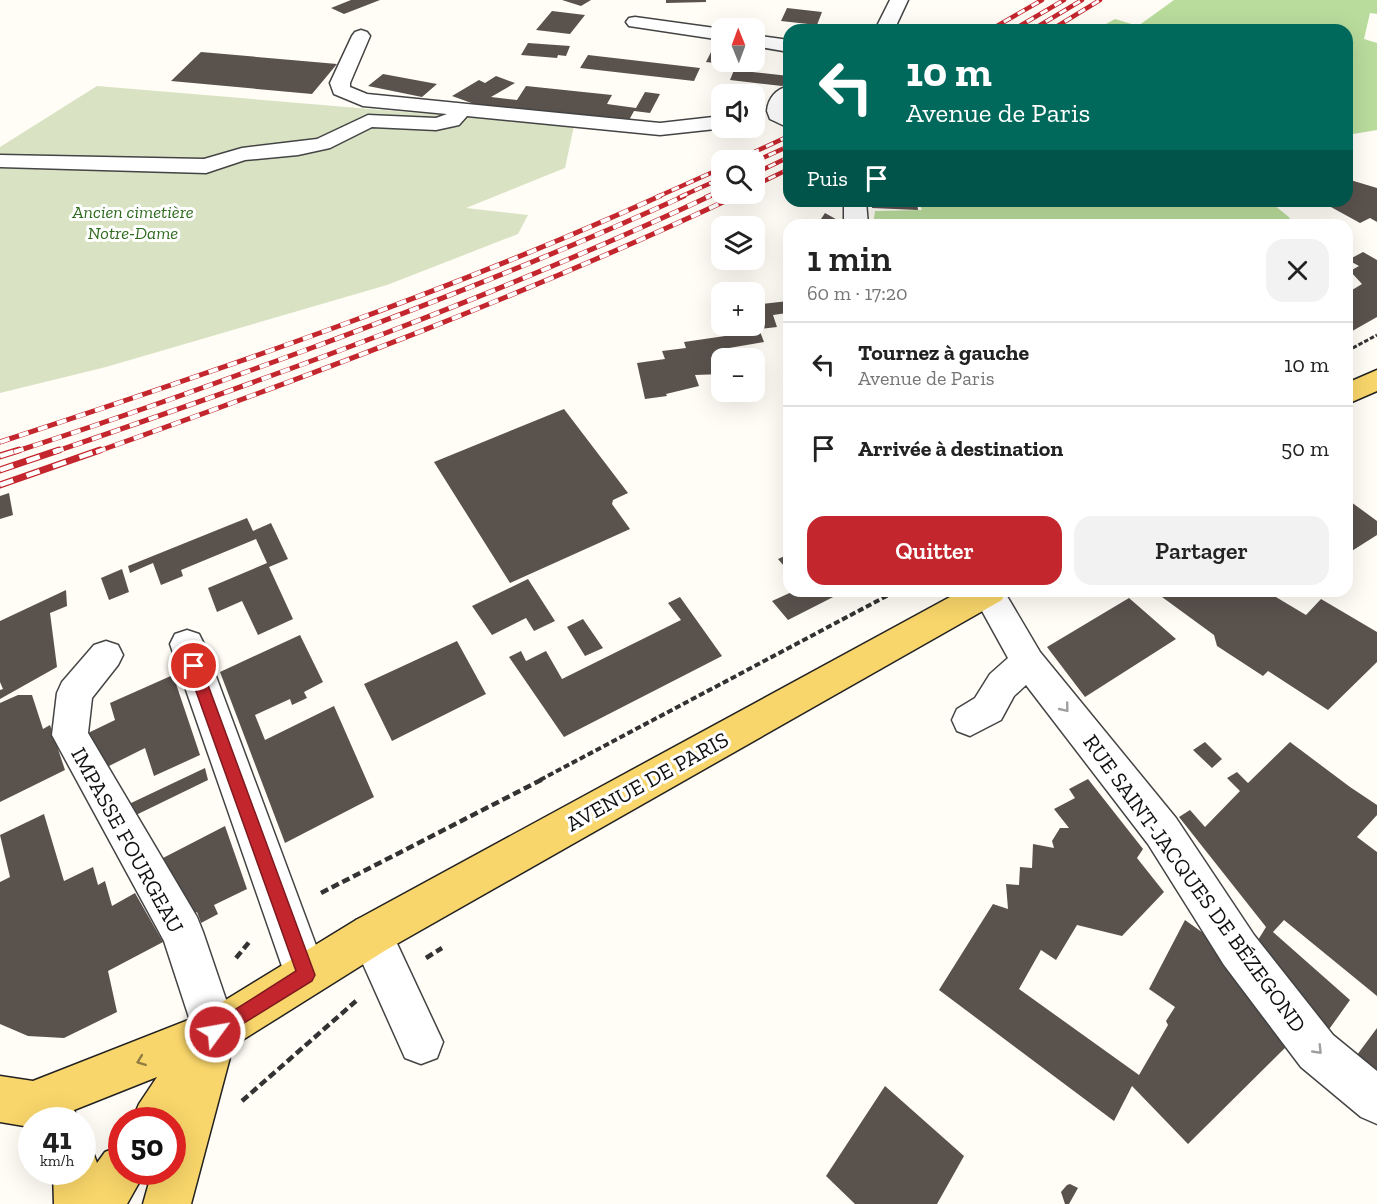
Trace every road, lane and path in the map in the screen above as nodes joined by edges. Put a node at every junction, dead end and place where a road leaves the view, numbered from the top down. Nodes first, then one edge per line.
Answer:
1 (899, 0) edge
2 (635, 22) dead end
3 (890, 24) edge
4 (711, 33) edge
5 (361, 36) dead end
6 (765, 42) edge
7 (783, 45) edge
8 (783, 96) edge
9 (783, 97) edge
10 (765, 105) edge
11 (461, 111) junction
12 (783, 118) edge
13 (711, 124) edge
14 (0, 161) edge
15 (1377, 335) edge
16 (1353, 348) edge
17 (1377, 379) edge
18 (1353, 392) edge
19 (885, 597) edge
20 (978, 597) edge
21 (992, 597) edge
22 (187, 644) dead end
23 (106, 655) dead end
24 (1028, 662) junction
25 (969, 720) dead end
26 (283, 913) junction
27 (371, 934) junction
28 (442, 948) dead end
29 (232, 961) dead end
30 (306, 975) junction
31 (391, 978) junction
32 (215, 1032) junction
33 (421, 1042) dead end
34 (1377, 1101) edge
35 (31, 1107) edge
36 (164, 1107) edge
37 (232, 1109) dead end
38 (77, 1185) edge
39 (111, 1185) edge
40 (78, 1204) edge
41 (98, 1204) edge
42 (167, 1204) edge

1 - 3 street
2 - 4 street
5 - 11 street
6 - 7 street
8 - 10 street
9 - 12 street
11 - 13 street
11 - 14 street
15 - 16 path
17 - 18 main road
19 - 26 path
20 - 27 main road, AVENUE DE PARIS
21 - 24 street, RUE SAINT-JACQUES DE BÉZEGOND
22 - 26 street
23 - 32 street, IMPASSE FOURGEAU
24 - 25 street
24 -> 34 street, RUE SAINT-JACQUES DE BÉZEGOND
26 - 29 path
26 - 30 street
27 - 30 main road, AVENUE DE PARIS
27 - 31 street
28 - 31 path
30 - 32 main road, AVENUE DE PARIS
31 - 33 street
31 - 37 path
32 -> 35 main road, AVENUE DE PARIS
32 - 36 main road, AVENUE DE PARIS
32 - 42 main road
38 - 40 main road
39 - 41 main road

